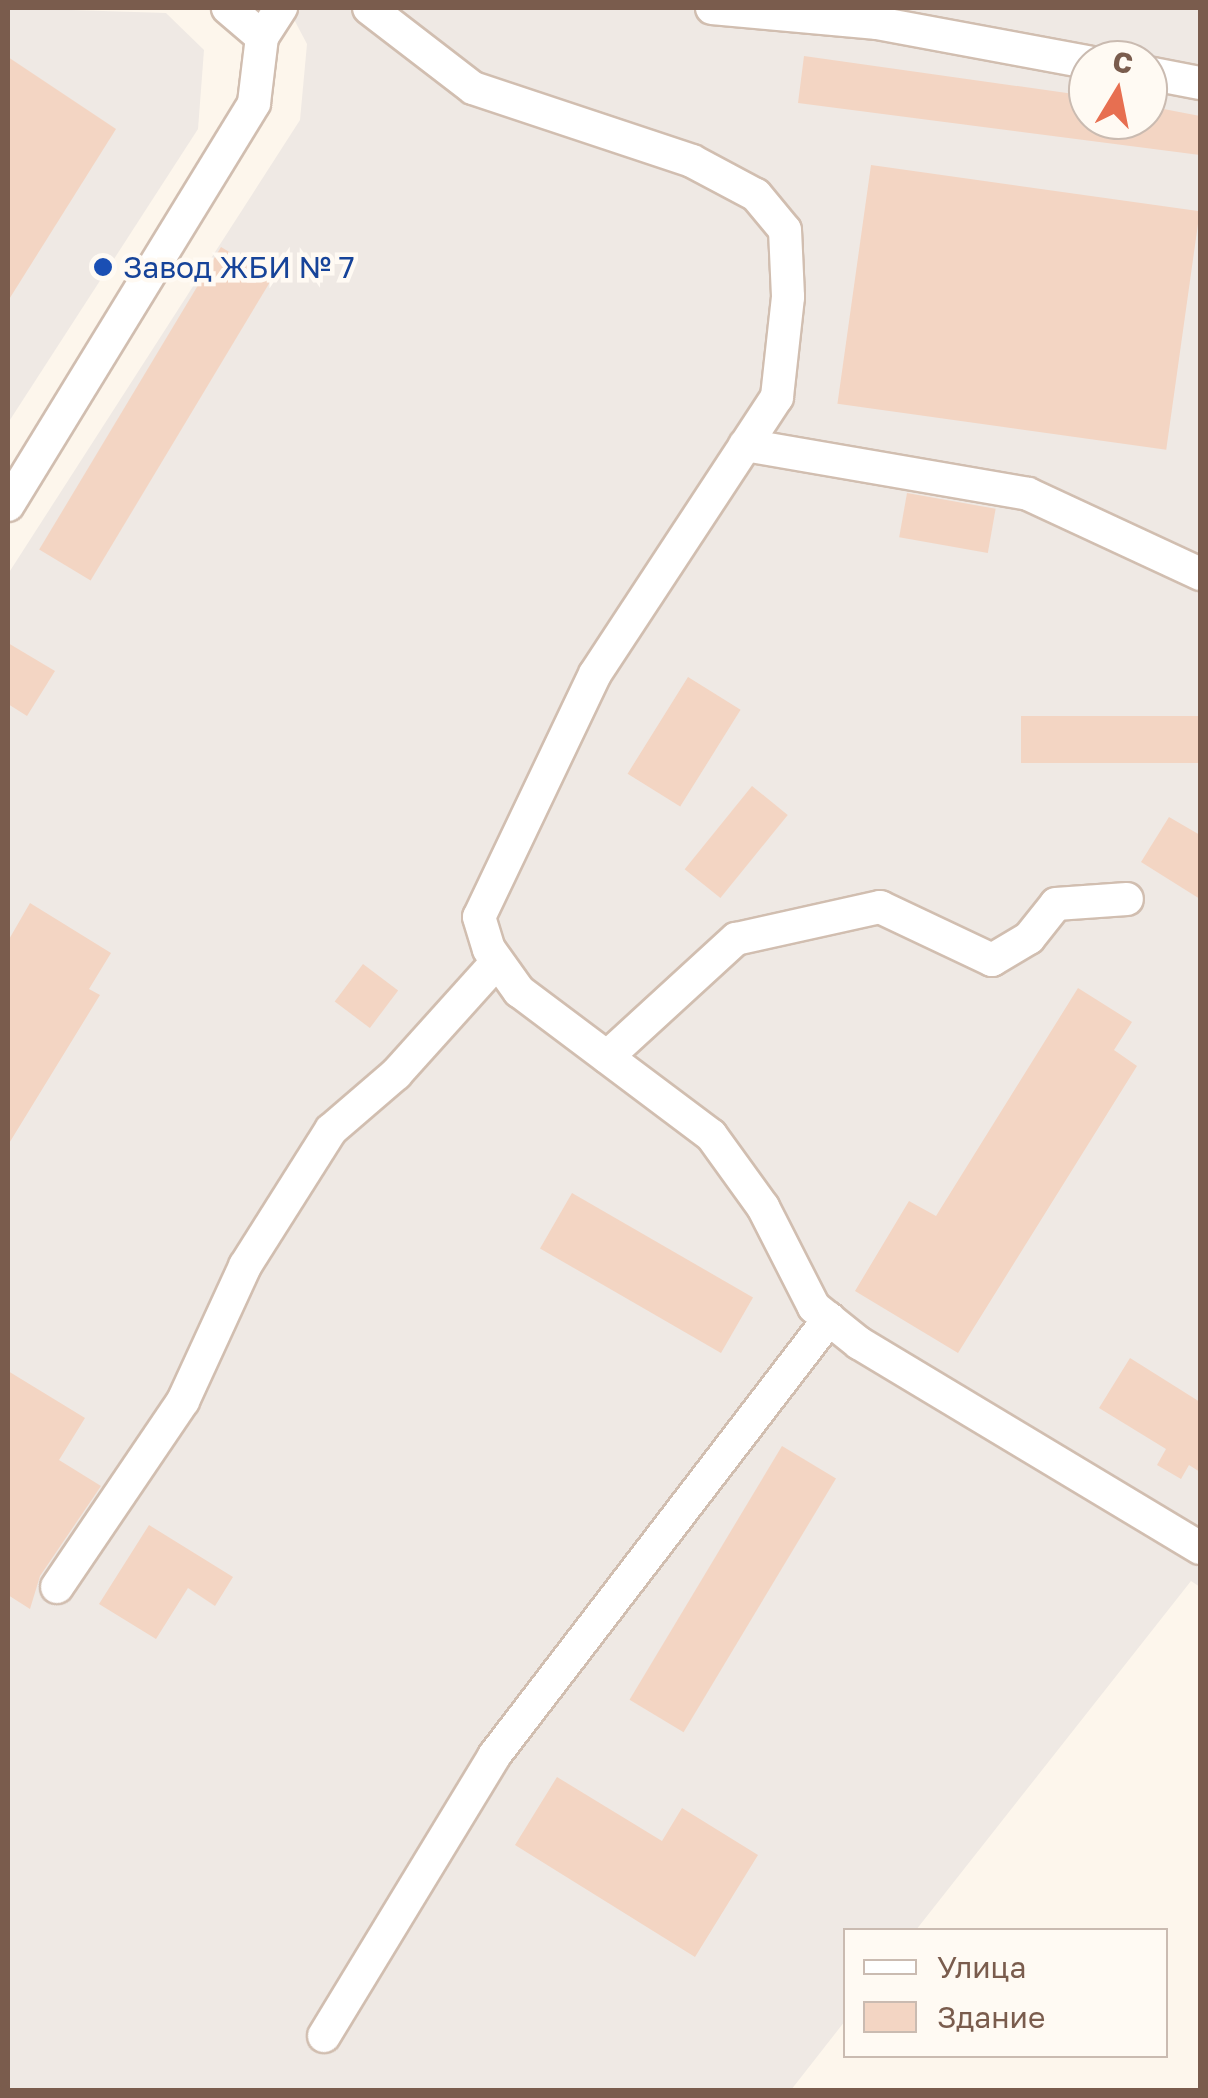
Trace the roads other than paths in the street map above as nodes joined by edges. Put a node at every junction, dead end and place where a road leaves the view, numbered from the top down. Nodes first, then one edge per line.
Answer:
1 (228, 8) edge
2 (280, 8) edge
3 (368, 8) edge
4 (712, 8) edge
5 (262, 37) junction
6 (1068, 58) edge
7 (1168, 77) edge
8 (1200, 83) edge
9 (745, 445) junction
10 (8, 505) edge
11 (1200, 574) edge
12 (1127, 899) dead end
13 (497, 962) junction
14 (607, 1057) junction
15 (828, 1319) junction
16 (1200, 1548) edge
17 (57, 1587) dead end
18 (324, 2036) dead end

1 - 5 street
2 - 5 street
3 - 9 street
4 - 6 street
5 - 10 street
7 - 8 street
9 - 11 street
9 - 13 street
12 - 14 street
13 - 14 street
13 - 17 street
14 - 15 street
15 - 16 street
15 - 18 street

